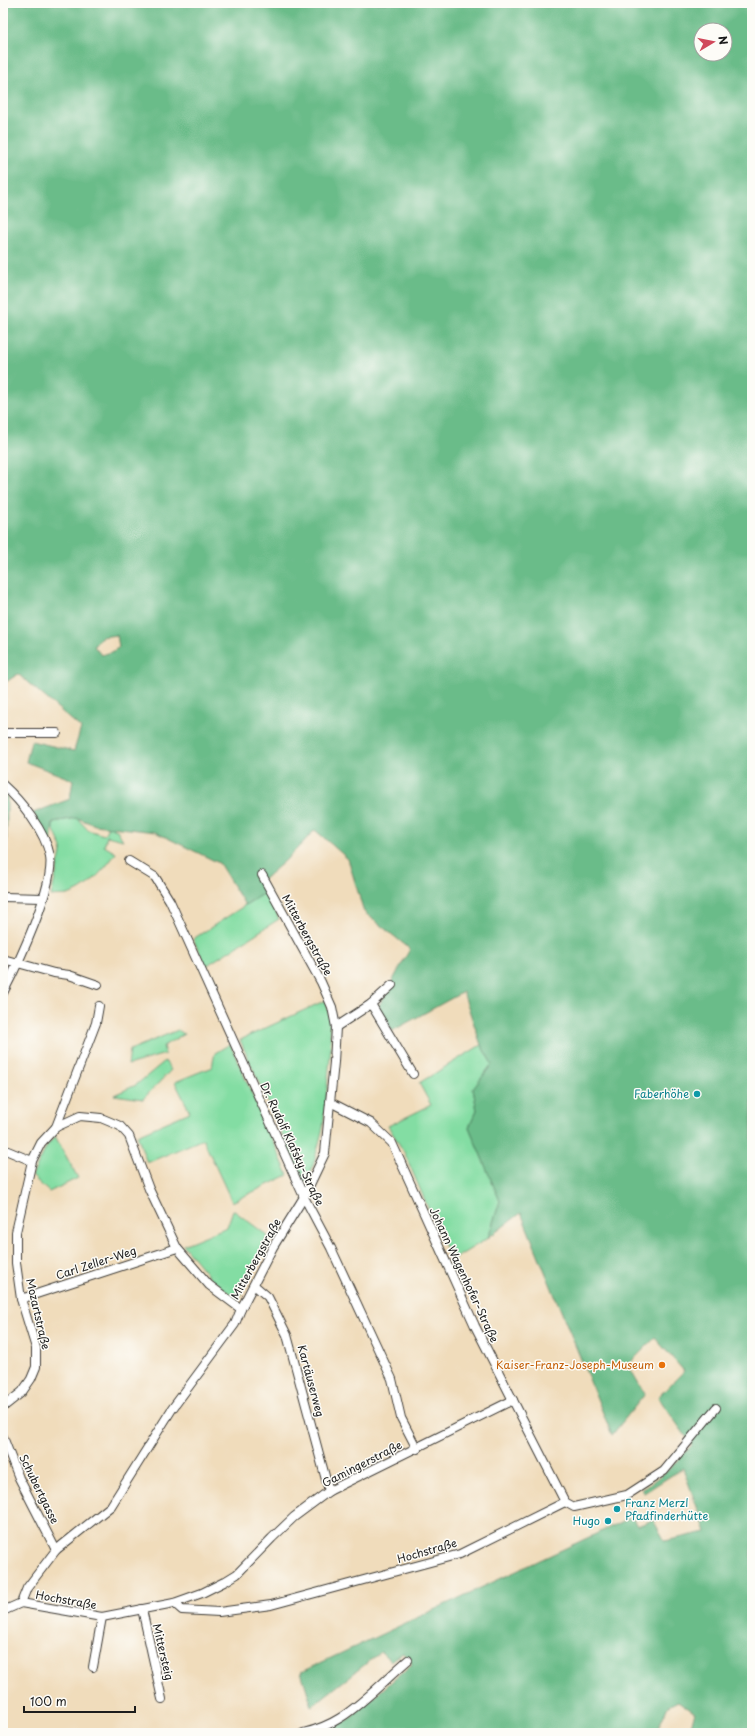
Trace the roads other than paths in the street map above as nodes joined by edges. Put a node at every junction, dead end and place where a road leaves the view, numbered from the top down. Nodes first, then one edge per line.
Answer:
1 (3, 733) edge
2 (57, 733) dead end
3 (3, 785) edge
4 (129, 861) dead end
5 (262, 875) dead end
6 (3, 897) edge
7 (43, 898) junction
8 (3, 959) edge
9 (18, 964) junction
10 (98, 985) dead end
11 (392, 985) dead end
12 (3, 993) edge
13 (371, 1004) junction
14 (99, 1006) dead end
15 (336, 1027) junction
16 (413, 1074) dead end
17 (330, 1102) junction
18 (56, 1128) junction
19 (3, 1149) edge
20 (32, 1161) junction
21 (304, 1197) junction
22 (177, 1248) junction
23 (254, 1285) junction
24 (21, 1299) junction
25 (241, 1309) junction
26 (513, 1400) junction
27 (3, 1407) edge
28 (716, 1408) dead end
29 (3, 1437) edge
30 (417, 1449) junction
31 (329, 1491) junction
32 (565, 1502) junction
33 (56, 1550) junction
34 (21, 1603) junction
35 (174, 1603) junction
36 (142, 1610) junction
37 (3, 1611) edge
38 (102, 1617) junction
39 (408, 1660) dead end
40 (93, 1667) dead end
41 (162, 1700) dead end
42 (303, 1733) edge

1 - 2 street
3 - 7 street
4 - 21 street, Dr. Rudolf Klafsky-Straße
5 - 15 street, Mitterbergstraße
6 - 7 street
7 - 9 street
8 - 9 street
9 - 10 street
9 - 12 street
11 - 13 street
13 - 15 street
13 - 16 street
14 - 18 street
15 - 17 street, Mitterbergstraße
17 - 21 street, Mitterbergstraße
17 - 26 street, Johann Wagenhofer-Straße
18 - 20 street, Mozartstraße
18 - 22 street
19 - 20 street
20 - 24 street, Mozartstraße
21 - 23 street, Mitterbergstraße
21 - 30 street, Dr. Rudolf Klafsky-Straße
22 - 24 street, Carl Zeller-Weg
22 - 25 street
23 - 25 street, Mitterbergstraße
23 - 31 street, Kartäuserweg
24 - 27 street, Mozartstraße
25 - 33 street, Mitterbergstraße
26 - 30 street, Gamingerstraße
26 - 32 street, Johann Wagenhofer-Straße
28 - 32 street
29 - 33 street, Schubertgasse
30 - 31 street, Gamingerstraße
31 - 35 street, Gamingerstraße
32 - 35 street, Hochstraße
33 - 34 street, Mitterbergstraße
34 - 37 street, Hochstraße
34 - 38 street, Hochstraße
35 - 36 street, Hochstraße
36 - 38 street, Hochstraße
36 - 41 street, Mittersteig
38 - 40 street, Hochstraße
39 - 42 street

